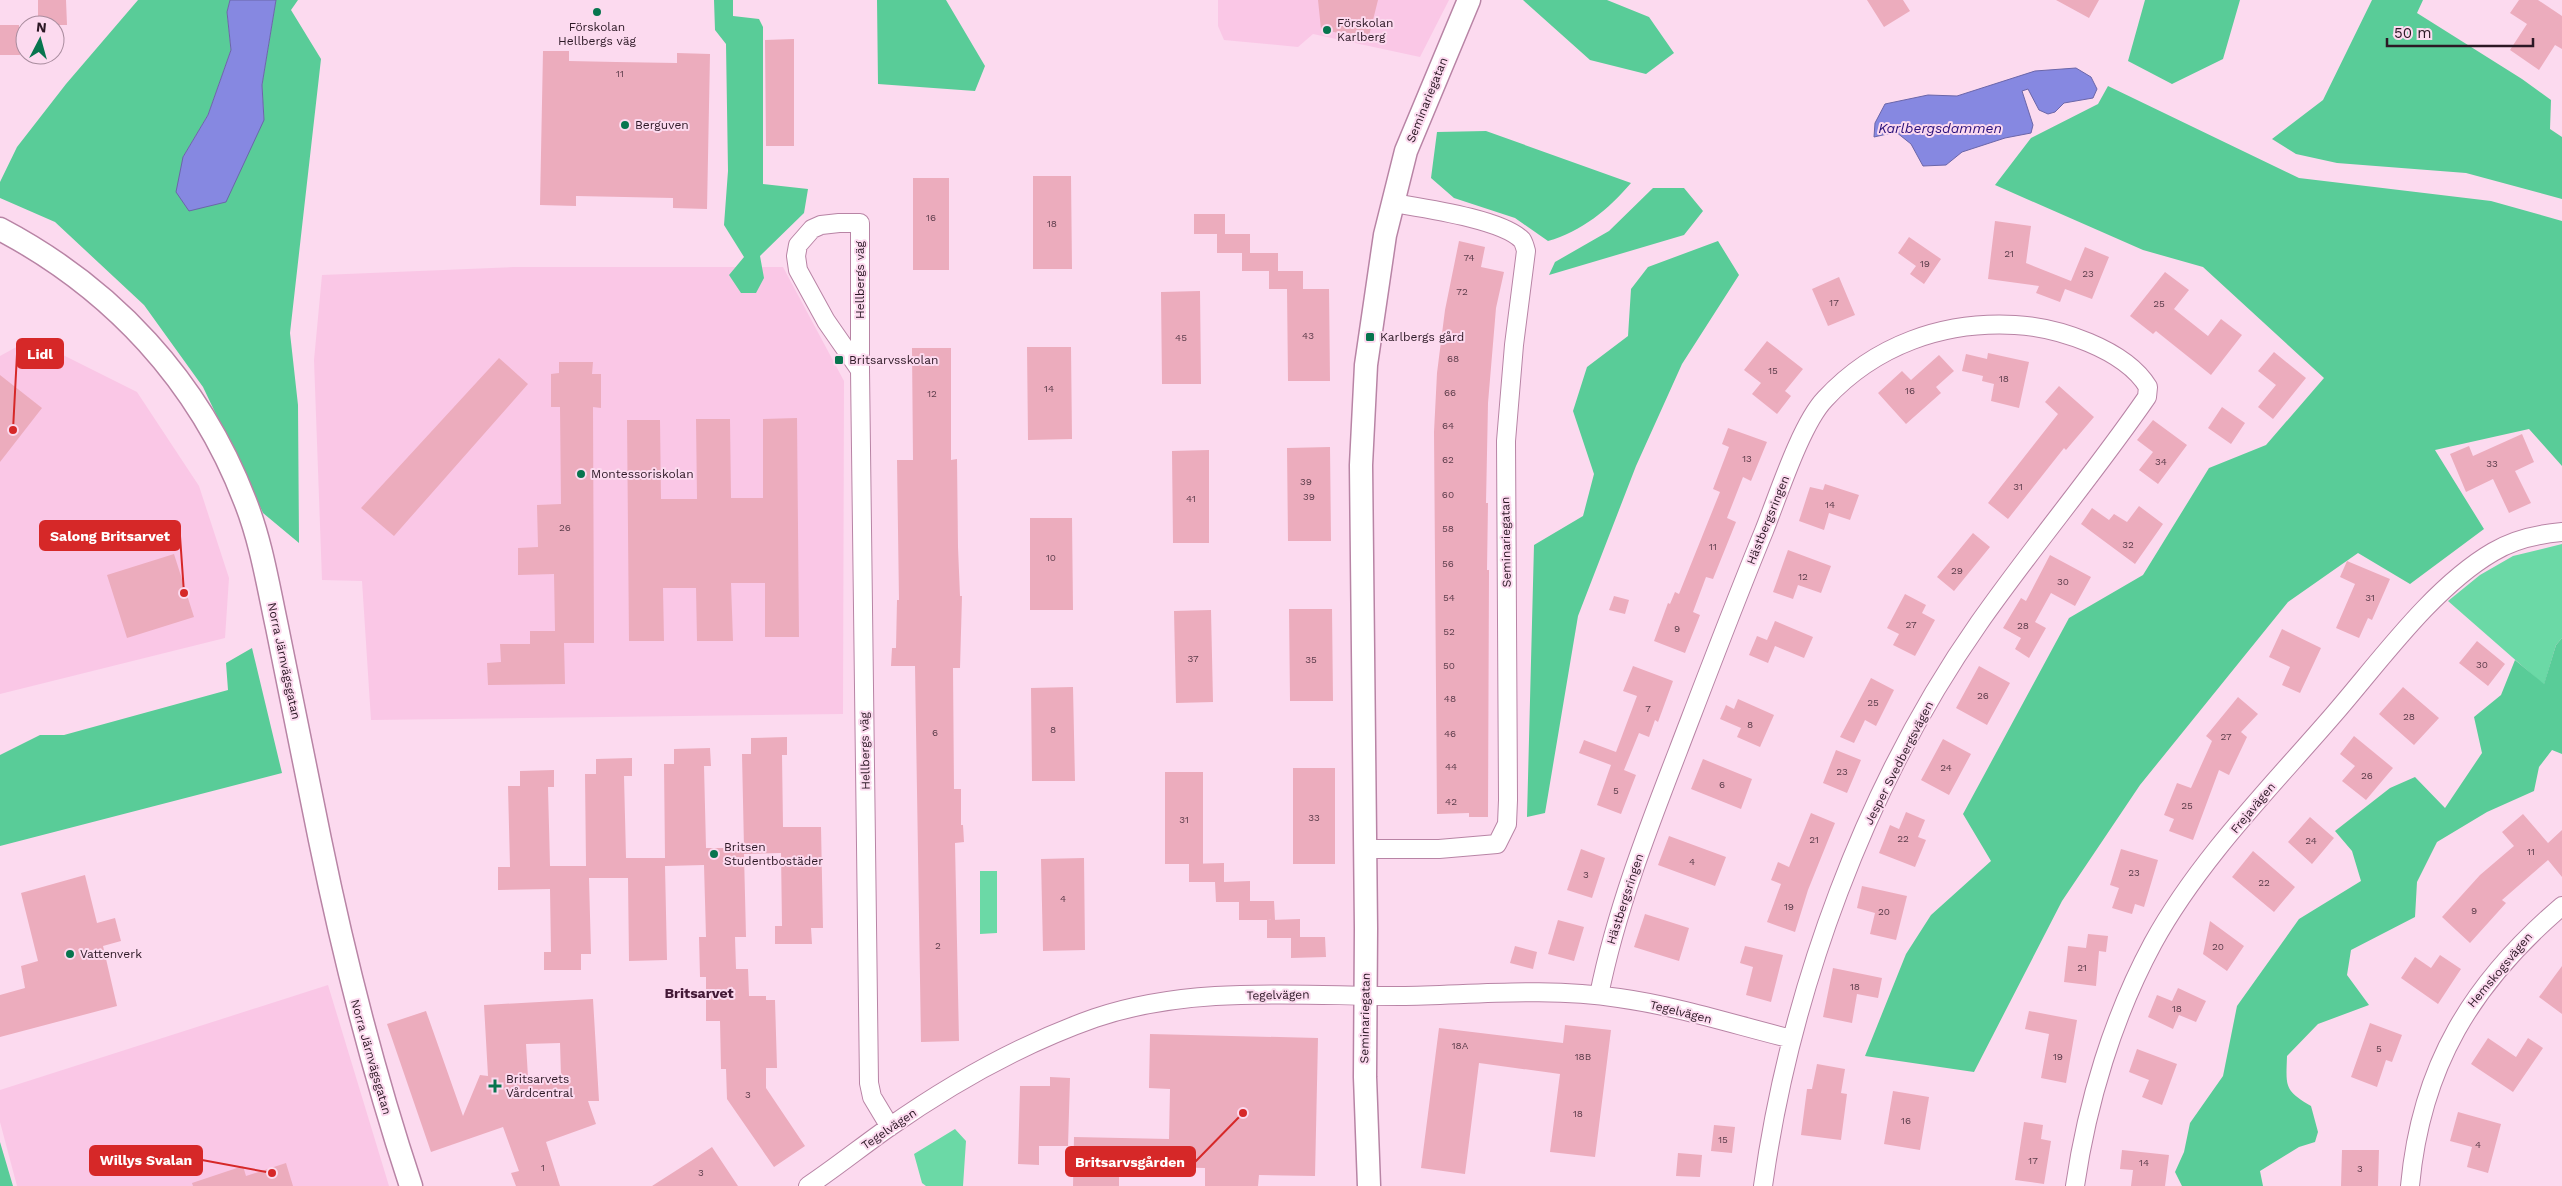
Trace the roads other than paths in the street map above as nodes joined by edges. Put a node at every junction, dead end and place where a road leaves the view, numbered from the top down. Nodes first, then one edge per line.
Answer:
1 (1469, 0) edge
2 (1394, 203) junction
3 (0, 229) edge
4 (860, 370) junction
5 (2148, 394) joint
6 (2562, 532) edge
7 (1364, 850) junction
8 (2562, 906) edge
9 (1366, 995) junction
10 (1599, 995) junction
11 (1792, 1039) junction
12 (890, 1127) junction
13 (411, 1186) edge
14 (808, 1186) edge
15 (1369, 1186) edge
16 (1763, 1186) edge
17 (2075, 1186) edge
18 (2410, 1186) edge

1 - 2 street, Seminariegatan
2 - 7 street, Seminariegatan
2 - 7 street, Seminariegatan
3 - 13 street, Norra Järnvägsgatan
4 - 4 street, Hellbergs väg
4 - 12 street, Hellbergs väg
5 - 10 street, Hästbergsringen
5 - 11 street, Jesper Svedbergsvägen
6 - 17 street, Frejavägen
7 - 9 street, Seminariegatan
8 - 18 street, Hemskogsvägen
9 - 10 street, Tegelvägen
9 - 12 street, Tegelvägen
9 - 15 street, Seminariegatan
10 - 11 street, Tegelvägen
11 - 16 street, Jesper Svedbergsvägen
12 - 14 street, Tegelvägen

